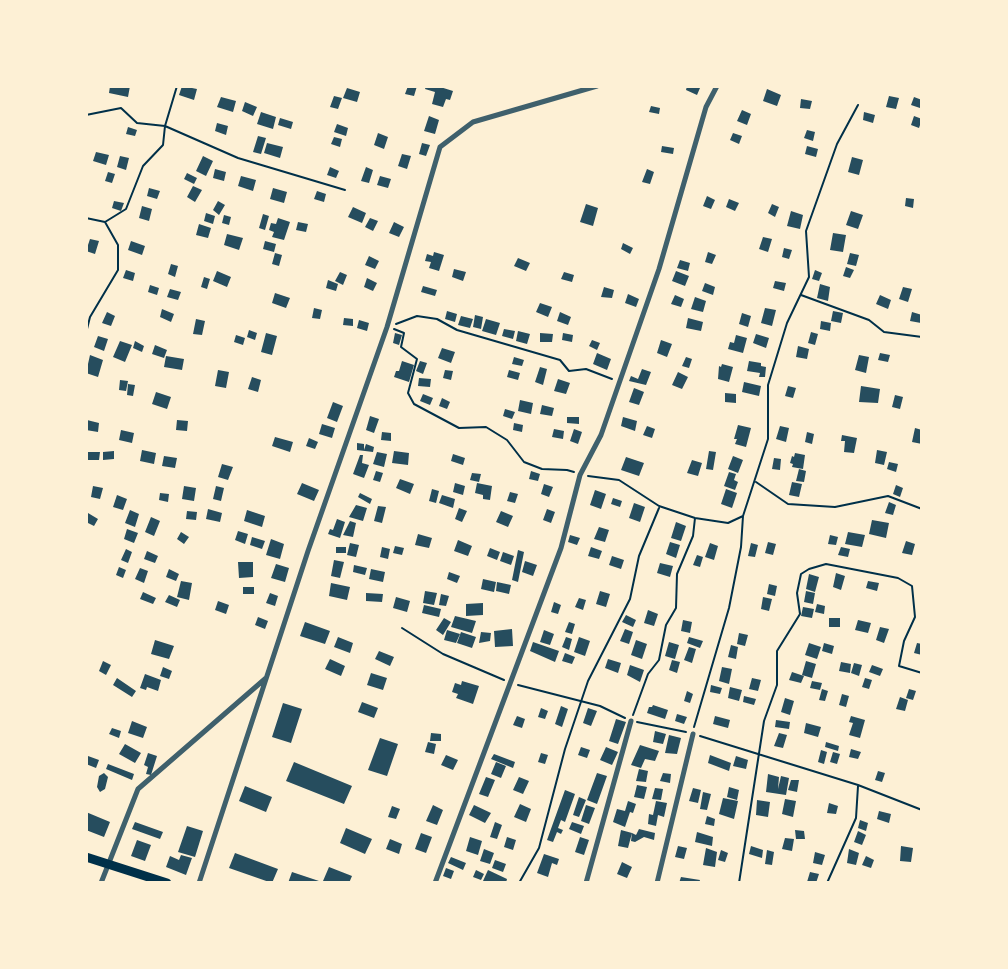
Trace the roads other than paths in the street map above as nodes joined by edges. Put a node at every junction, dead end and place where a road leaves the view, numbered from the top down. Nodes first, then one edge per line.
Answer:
1 (597, 86) edge
2 (717, 86) edge
3 (266, 678) junction
4 (631, 720) road end
5 (693, 734) road end
6 (86, 857) edge
7 (107, 864) junction
8 (101, 883) edge
9 (167, 883) edge
10 (198, 883) edge
11 (435, 883) edge
12 (586, 883) edge
13 (657, 883) edge

1 - 3 street
2 - 11 street
3 - 7 street
3 - 10 street
4 - 12 street
5 - 13 street
6 - 7 main road
7 - 8 street
7 - 9 main road

